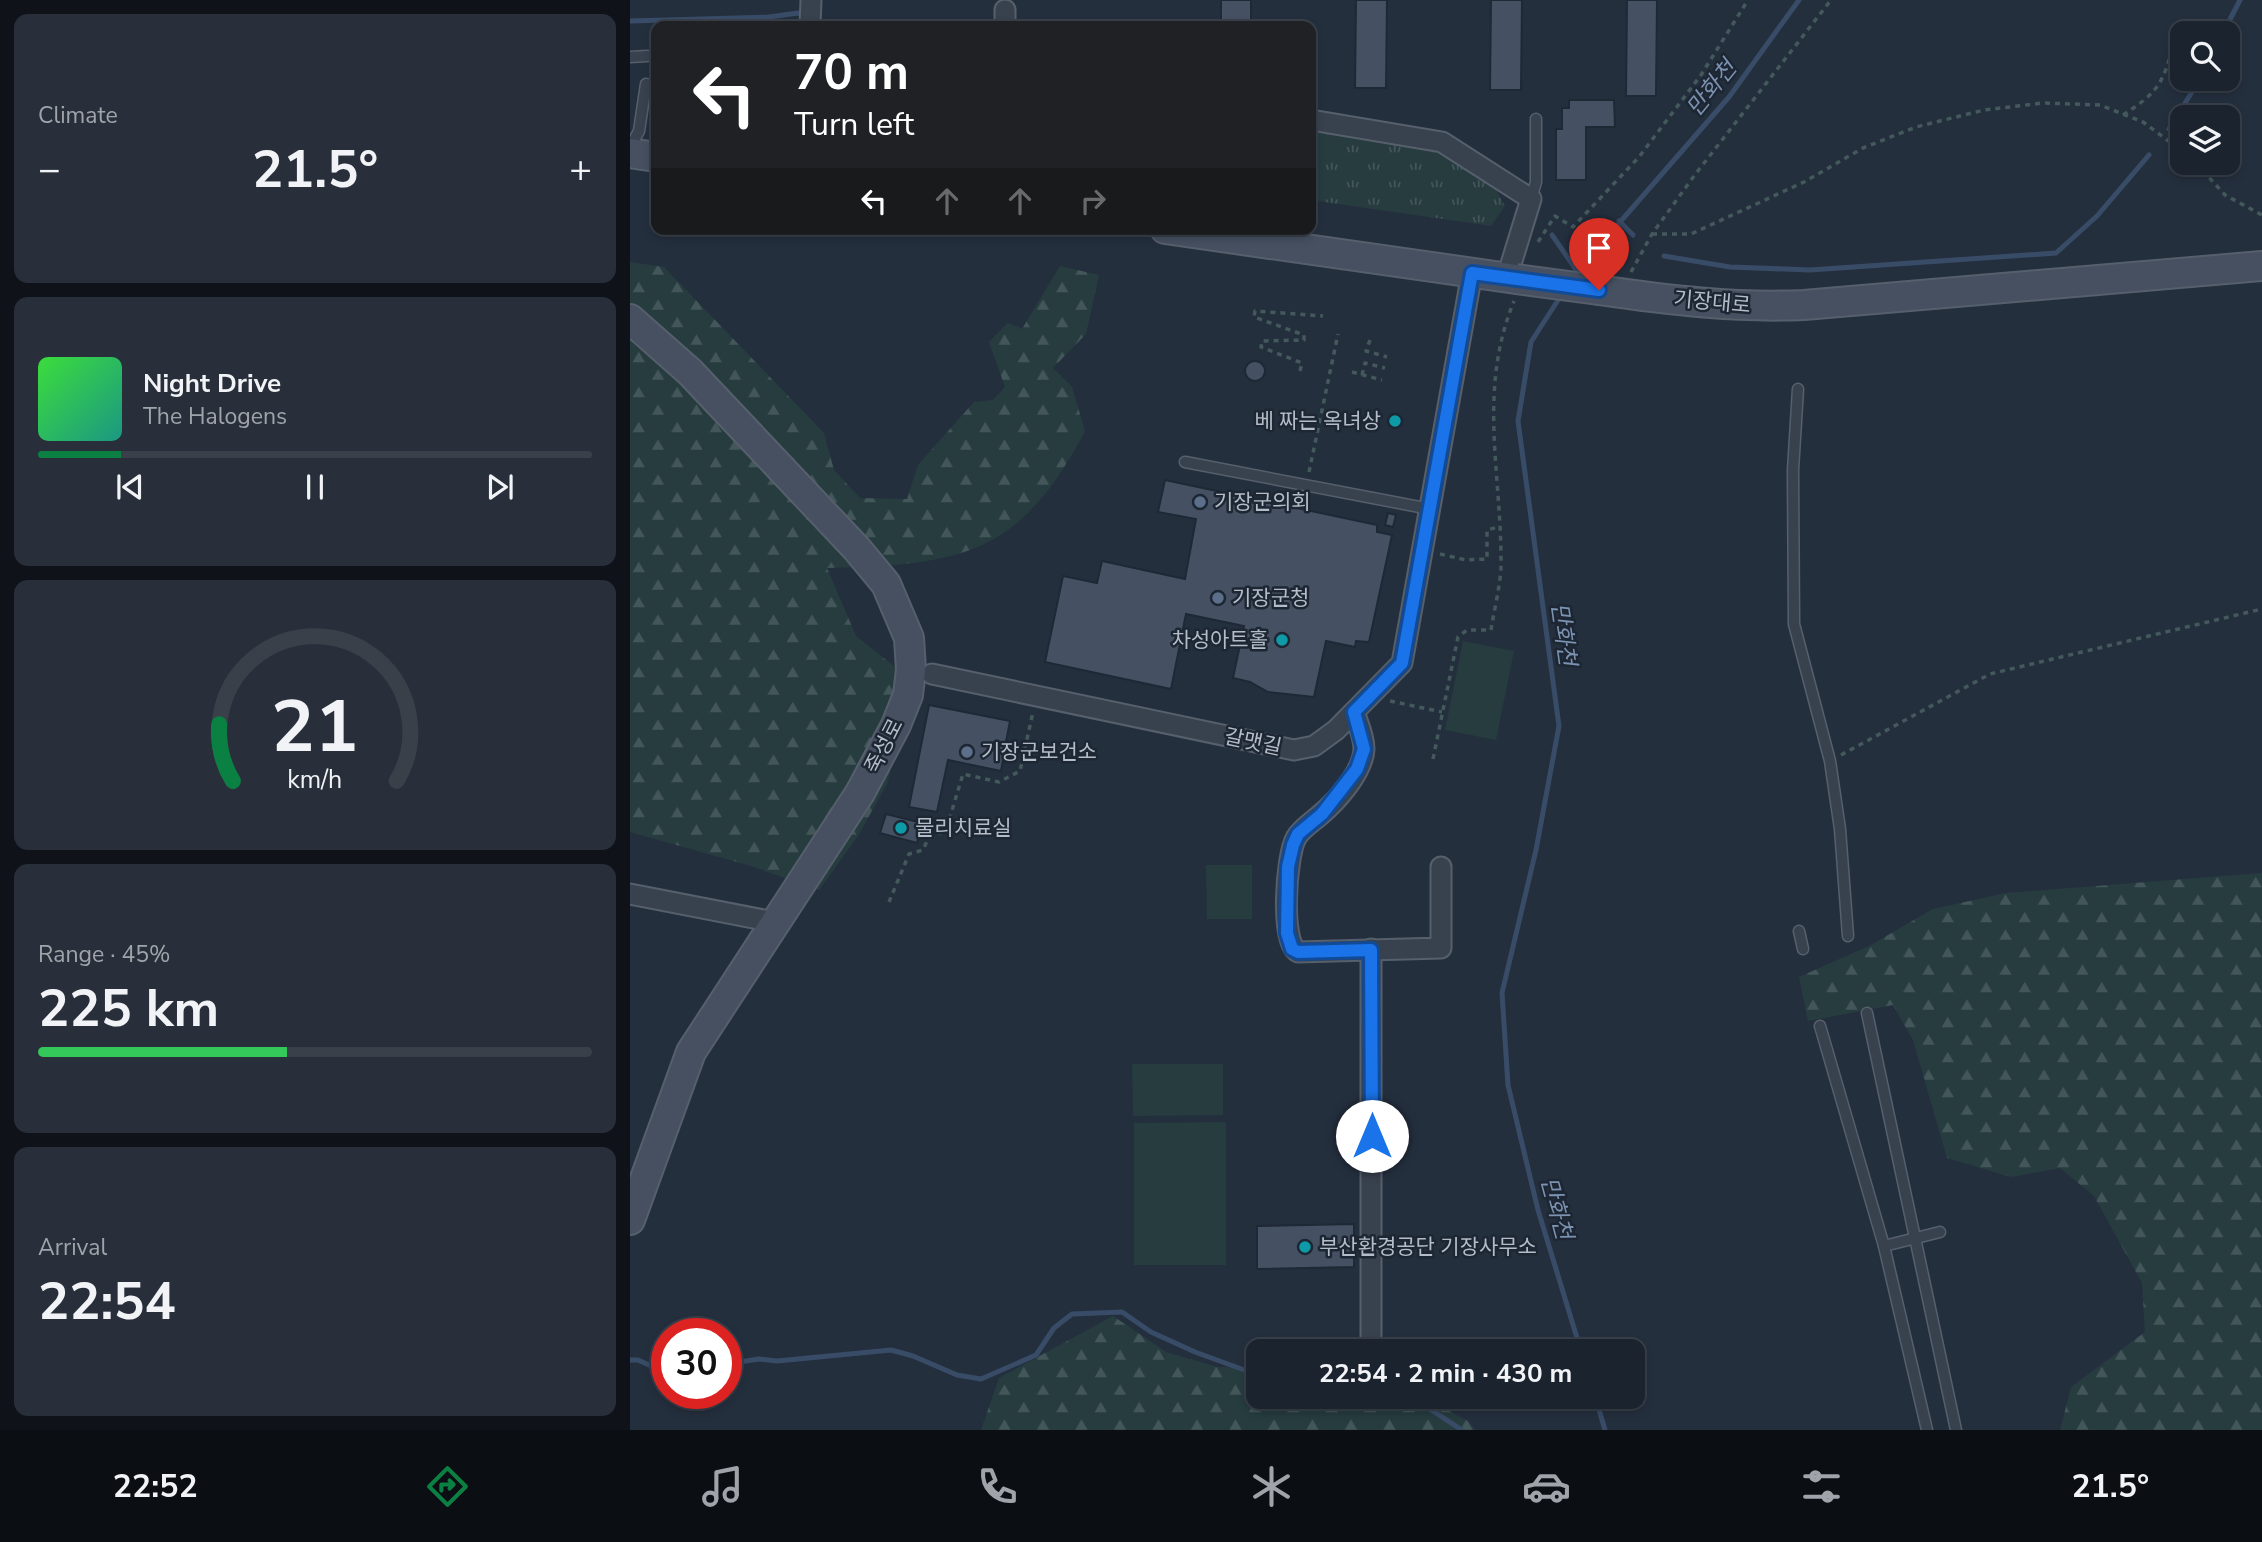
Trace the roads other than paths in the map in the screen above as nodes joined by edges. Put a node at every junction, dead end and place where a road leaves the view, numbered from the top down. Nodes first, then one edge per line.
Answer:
1 (811, 0) edge
2 (810, 21) edge
3 (647, 56) dead end
4 (630, 57) edge
5 (651, 85) edge
6 (1536, 119) dead end
7 (1316, 121) edge
8 (630, 150) edge
9 (651, 156) edge
10 (1531, 199) junction
11 (1207, 235) edge
12 (2262, 266) edge
13 (1472, 273) junction
14 (1513, 285) junction
15 (630, 319) edge
16 (1798, 389) dead end
17 (1185, 462) dead end
18 (1430, 509) junction
19 (932, 674) dead end
20 (1354, 712) junction
21 (1441, 866) dead end
22 (630, 894) edge
23 (774, 922) junction
24 (1799, 931) dead end
25 (1848, 936) dead end
26 (1803, 948) dead end
27 (1371, 950) junction
28 (1867, 1013) dead end
29 (1820, 1026) dead end
30 (632, 1212) edge
31 (1940, 1232) dead end
32 (1914, 1238) junction
33 (1884, 1246) junction
34 (1371, 1339) edge
35 (1927, 1430) edge
36 (1955, 1430) edge

1 - 2 street
3 - 4 lane
5 - 8 lane
6 - 10 lane
7 - 10 street
8 - 9 main road
10 - 14 street
11 - 13 main road, 기장대로
12 - 14 main road, 기장대로, bridge
13 - 14 main road, 기장대로
13 - 18 street, 갈맷길
15 - 23 main road, 죽성로
16 - 25 lane
17 - 18 lane
18 - 20 street, 갈맷길
19 - 20 street, 갈맷길
20 - 27 street
21 - 27 street
22 - 23 street
23 - 30 main road, 죽성로
24 - 26 lane
27 - 34 street
28 - 32 lane
29 - 33 lane
31 - 32 lane
32 - 33 lane
32 - 36 lane
33 - 35 lane

